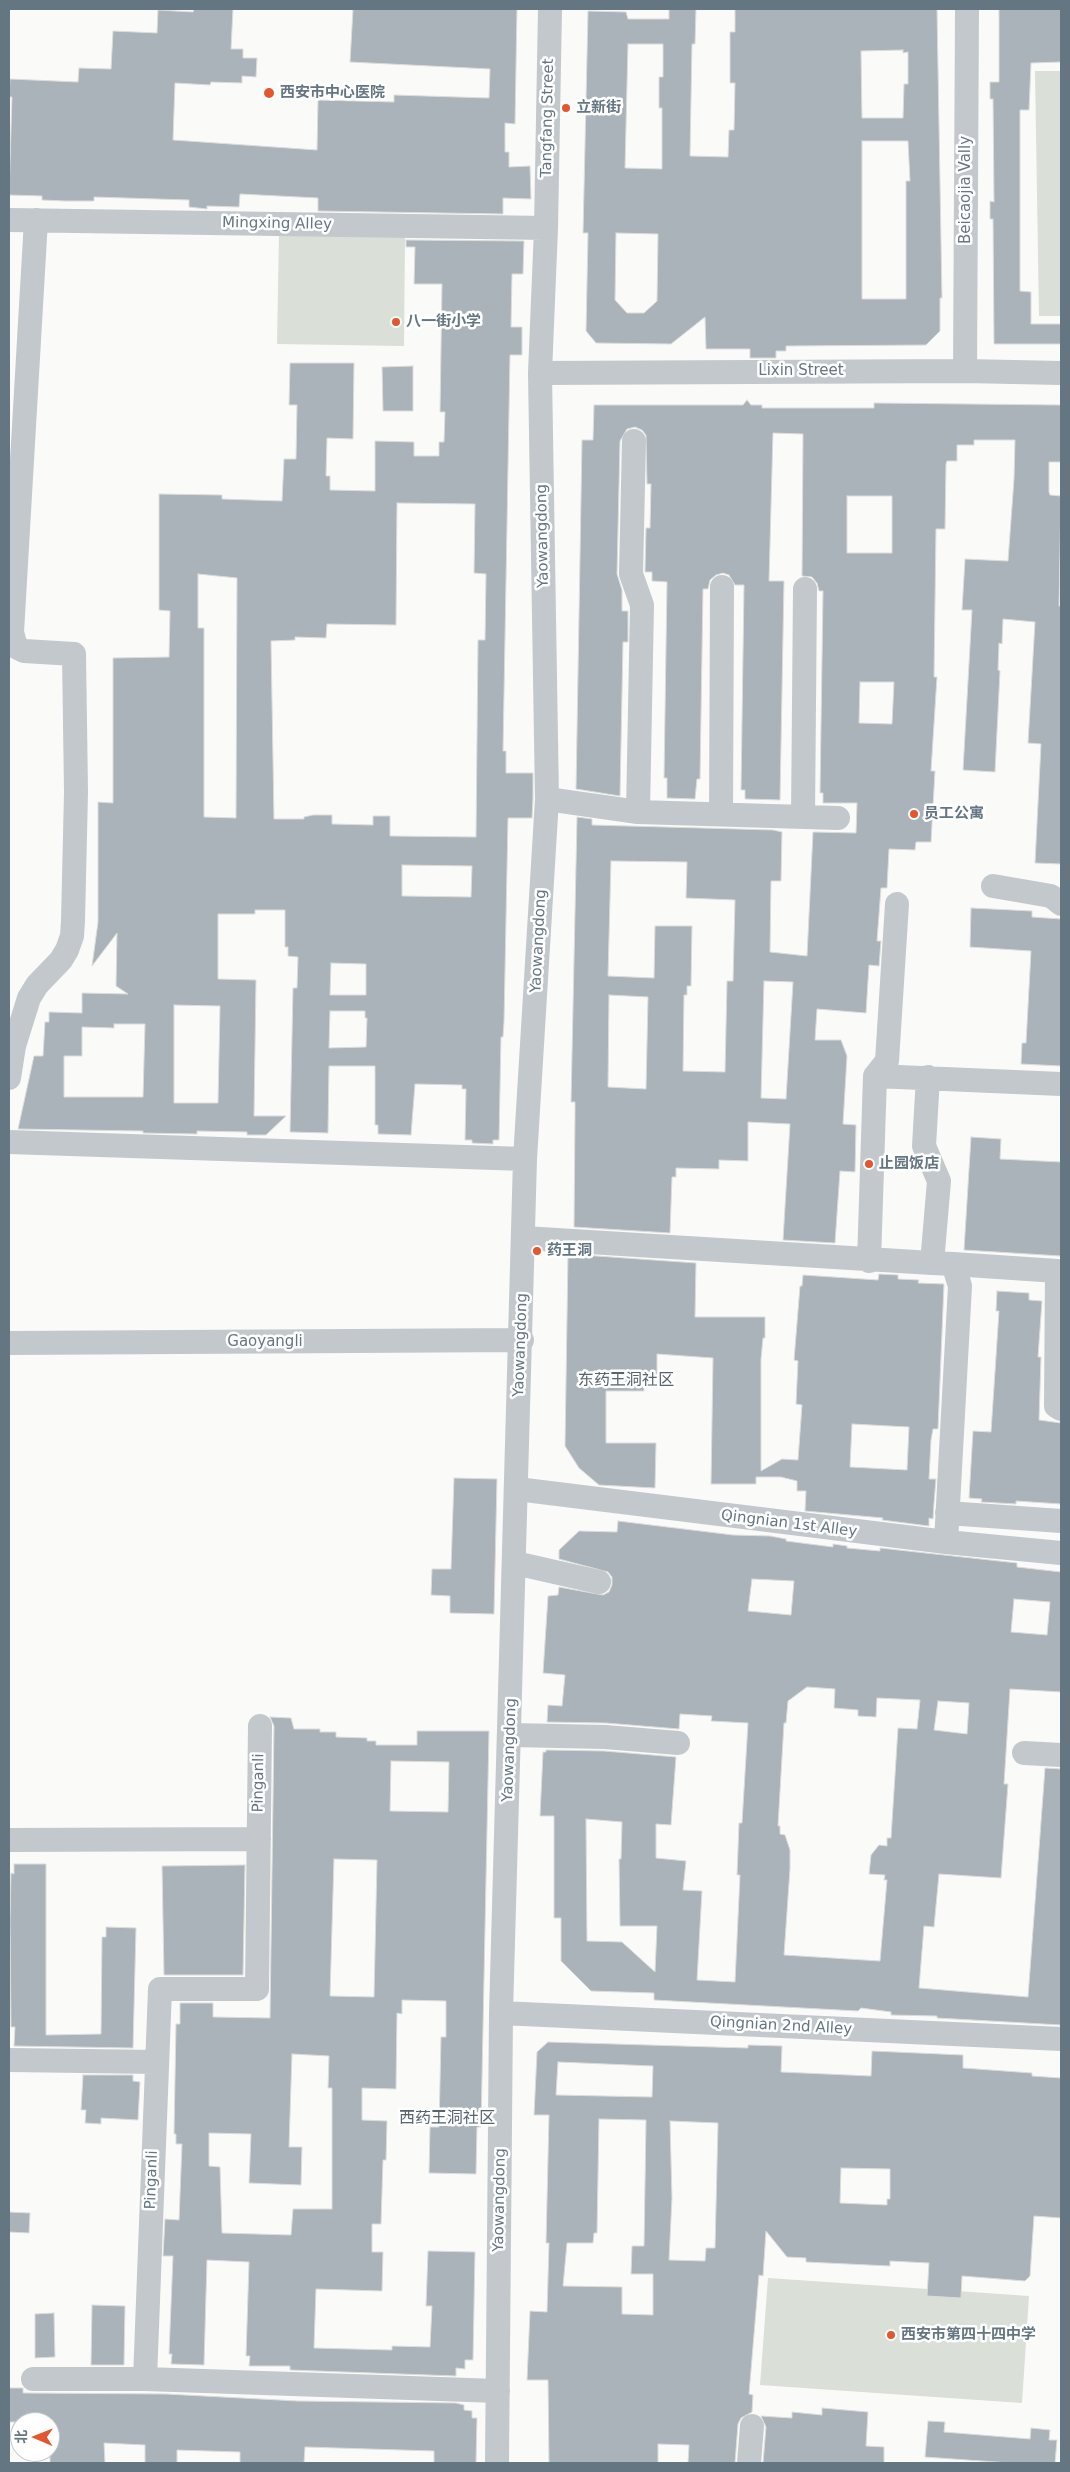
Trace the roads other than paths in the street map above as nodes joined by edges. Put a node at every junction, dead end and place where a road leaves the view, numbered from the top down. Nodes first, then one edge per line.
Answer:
1 (550, 9) edge
2 (967, 9) edge
3 (9, 220) edge
4 (36, 220) junction
5 (546, 228) junction
6 (965, 371) junction
7 (540, 372) junction
8 (1061, 373) edge
9 (634, 441) dead end
10 (722, 586) dead end
11 (805, 588) dead end
12 (547, 799) junction
13 (638, 812) junction
14 (721, 814) junction
15 (803, 817) junction
16 (838, 818) dead end
17 (993, 886) dead end
18 (897, 904) dead end
19 (1061, 904) edge
20 (875, 1076) junction
21 (928, 1077) junction
22 (9, 1078) edge
23 (1061, 1084) edge
24 (9, 1142) edge
25 (525, 1159) junction
26 (524, 1238) junction
27 (869, 1261) junction
28 (943, 1264) junction
29 (522, 1340) junction
30 (9, 1343) edge
31 (1061, 1409) edge
32 (517, 1489) junction
33 (947, 1513) junction
34 (1061, 1521) edge
35 (946, 1542) junction
36 (1061, 1553) edge
37 (515, 1563) junction
38 (599, 1582) dead end
39 (260, 1726) dead end
40 (510, 1735) junction
41 (678, 1743) dead end
42 (1024, 1753) dead end
43 (1061, 1755) edge
44 (258, 1839) junction
45 (9, 1840) edge
46 (501, 2013) junction
47 (1061, 2039) edge
48 (9, 2060) edge
49 (157, 2062) junction
50 (33, 2379) dead end
51 (145, 2379) junction
52 (498, 2391) junction
53 (752, 2426) dead end
54 (497, 2463) edge
55 (750, 2463) edge

1 - 5 street, Tangfang Street
2 - 6 street, Beicaojia Vally
3 - 4 street, Mingxing Alley
4 - 5 street, Mingxing Alley
4 - 22 street
5 - 7 street, Yaowangdong
6 - 7 street, Lixin Street
6 - 8 street, Lixin Street
7 - 12 street, Yaowangdong
9 - 13 street
10 - 14 street
11 - 15 street
12 - 13 street
12 - 25 street, Yaowangdong
13 - 14 street
14 - 15 street
15 - 16 street
17 - 19 street
18 - 20 street
20 - 21 street
20 - 27 street
21 - 23 street
21 - 28 street
24 - 25 street
25 - 26 street, Yaowangdong
26 - 27 street
26 - 29 street, Yaowangdong
27 - 28 street
28 - 31 street
28 - 33 street
29 - 30 street, Gaoyangli
29 - 32 street, Yaowangdong
32 - 35 street, Qingnian 1st Alley
32 - 37 street, Yaowangdong
33 - 34 street
33 - 35 street
35 - 36 street, Qingnian 1st Alley
37 - 38 street
37 - 40 street, Yaowangdong
39 - 44 street, Pinganli
40 - 41 street
40 - 46 street, Yaowangdong
42 - 43 street
44 - 45 street
44 - 49 street, Pinganli
46 - 47 street, Qingnian 2nd Alley
46 - 52 street, Yaowangdong
48 - 49 street
49 - 51 street, Pinganli
50 - 51 street
51 - 52 street
52 - 54 street, Yaowangdong
53 - 55 street

